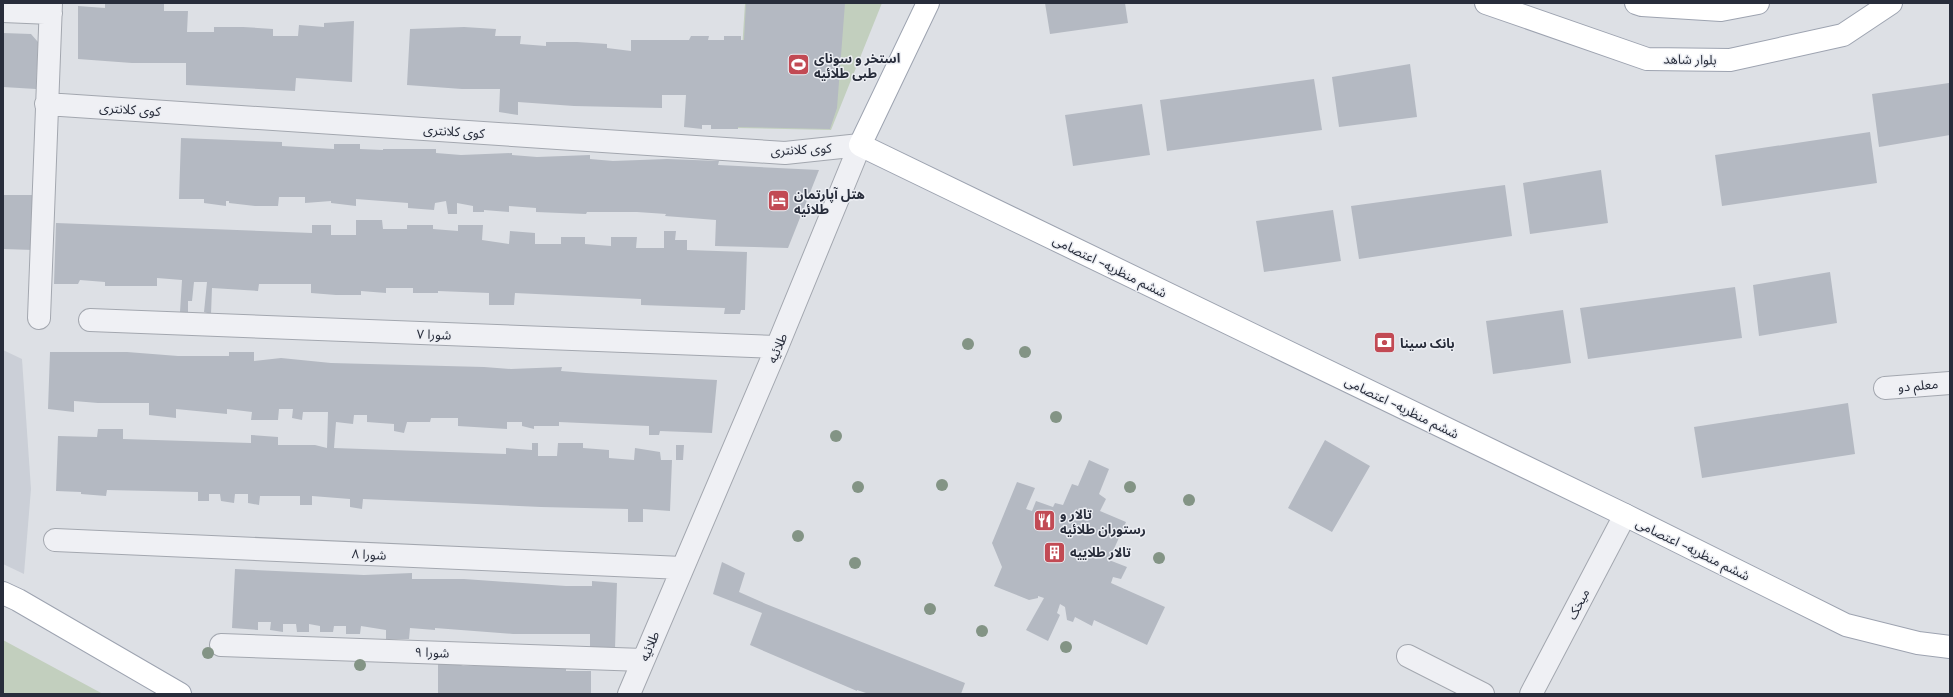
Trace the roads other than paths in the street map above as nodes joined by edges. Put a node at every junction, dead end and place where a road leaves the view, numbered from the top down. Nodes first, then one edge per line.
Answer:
1 (928, 3) edge
2 (1486, 3) edge
3 (1636, 3) edge
4 (1758, 3) edge
5 (1891, 3) edge
6 (51, 8) edge
7 (3, 11) edge
8 (46, 104) junction
9 (860, 145) junction
10 (39, 318) dead end
11 (90, 320) dead end
12 (777, 348) junction
13 (1950, 382) edge
14 (1885, 388) dead end
15 (1624, 515) junction
16 (55, 540) dead end
17 (682, 568) junction
18 (3, 593) edge
19 (221, 645) dead end
20 (1950, 647) edge
21 (1408, 656) dead end
22 (643, 660) junction
23 (180, 694) edge
24 (629, 694) edge
25 (1483, 694) edge
26 (1531, 694) edge

1 - 9 main road, طلائیه
2 - 5 main road, بلوار شاهد
3 - 4 main road
6 - 7 street
6 - 8 street
8 - 9 street, کوی کلانتری
8 - 10 street
9 - 12 street, طلائیه
9 - 15 main road, ششم منظریه- اعتصامی
11 - 12 street, شورا ۷
12 - 17 street, طلائیه
13 - 14 street, معلم دو
15 - 20 main road, ششم منظریه- اعتصامی
15 - 26 street, میخک
16 - 17 street, شورا ۸
17 - 22 street, طلائیه
18 - 23 main road
19 - 22 street, شورا ۹
21 - 25 street
22 - 24 street, طلائیه

